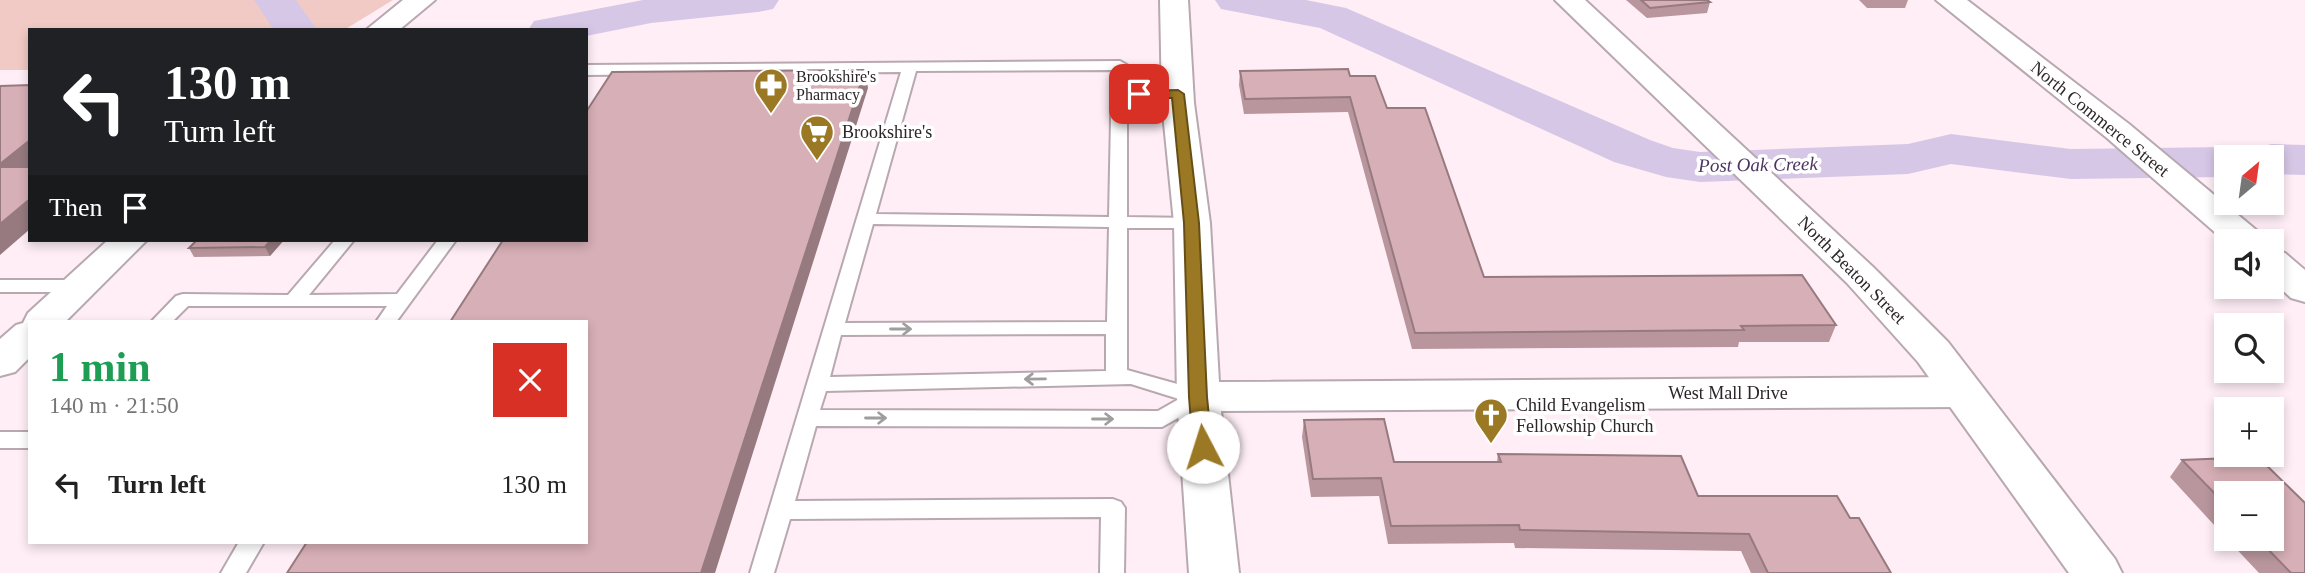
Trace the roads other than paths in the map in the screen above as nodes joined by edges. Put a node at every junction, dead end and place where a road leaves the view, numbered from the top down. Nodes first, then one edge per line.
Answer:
1 (1569, 0) edge
2 (1950, 0) edge
3 (412, 6) edge
4 (1175, 9) edge
5 (383, 28) edge
6 (909, 66) junction
7 (608, 68) junction
8 (588, 70) edge
9 (588, 81) edge
10 (1120, 94) junction
11 (1178, 94) junction
12 (865, 219) junction
13 (1118, 220) junction
14 (1192, 223) junction
15 (2234, 229) edge
16 (127, 242) edge
17 (343, 242) edge
18 (445, 242) edge
19 (2284, 272) edge
20 (0, 286) edge
21 (80, 286) junction
22 (2305, 290) edge
23 (293, 300) junction
24 (401, 300) junction
25 (44, 320) edge
26 (163, 320) edge
27 (387, 320) edge
28 (1116, 328) junction
29 (833, 329) junction
30 (28, 336) edge
31 (0, 362) edge
32 (1116, 377) junction
33 (817, 384) junction
34 (1963, 392) junction
35 (1198, 397) junction
36 (807, 418) junction
37 (0, 440) edge
38 (28, 440) edge
39 (780, 510) junction
40 (251, 544) edge
41 (233, 573) edge
42 (762, 573) edge
43 (1112, 573) edge
44 (1214, 573) edge
45 (2097, 573) edge

1 - 34 street, North Beaton Street
2 - 15 street, North Commerce Street
3 - 5 street
4 - 11 street
6 - 7 lane
6 - 10 lane
6 - 12 lane
7 - 8 lane
7 - 9 lane
10 - 11 lane
10 - 13 lane
11 - 14 street
12 - 13 lane
12 - 29 lane
13 - 14 lane
13 - 28 lane
14 - 35 street
16 - 21 street
17 - 23 lane
18 - 24 lane
19 - 22 street
20 - 21 lane
21 - 25 street
23 - 24 lane
23 - 26 lane
24 - 27 lane
29 -> 28 lane
28 - 32 lane
29 - 33 lane
30 - 31 street
32 -> 33 lane
32 - 35 lane
33 - 36 lane
34 - 35 street, West Mall Drive
34 - 45 street, North Beaton Street
36 -> 35 lane
35 - 44 street
36 - 39 lane
37 - 38 lane
39 - 42 lane
39 - 43 lane
40 - 41 lane

